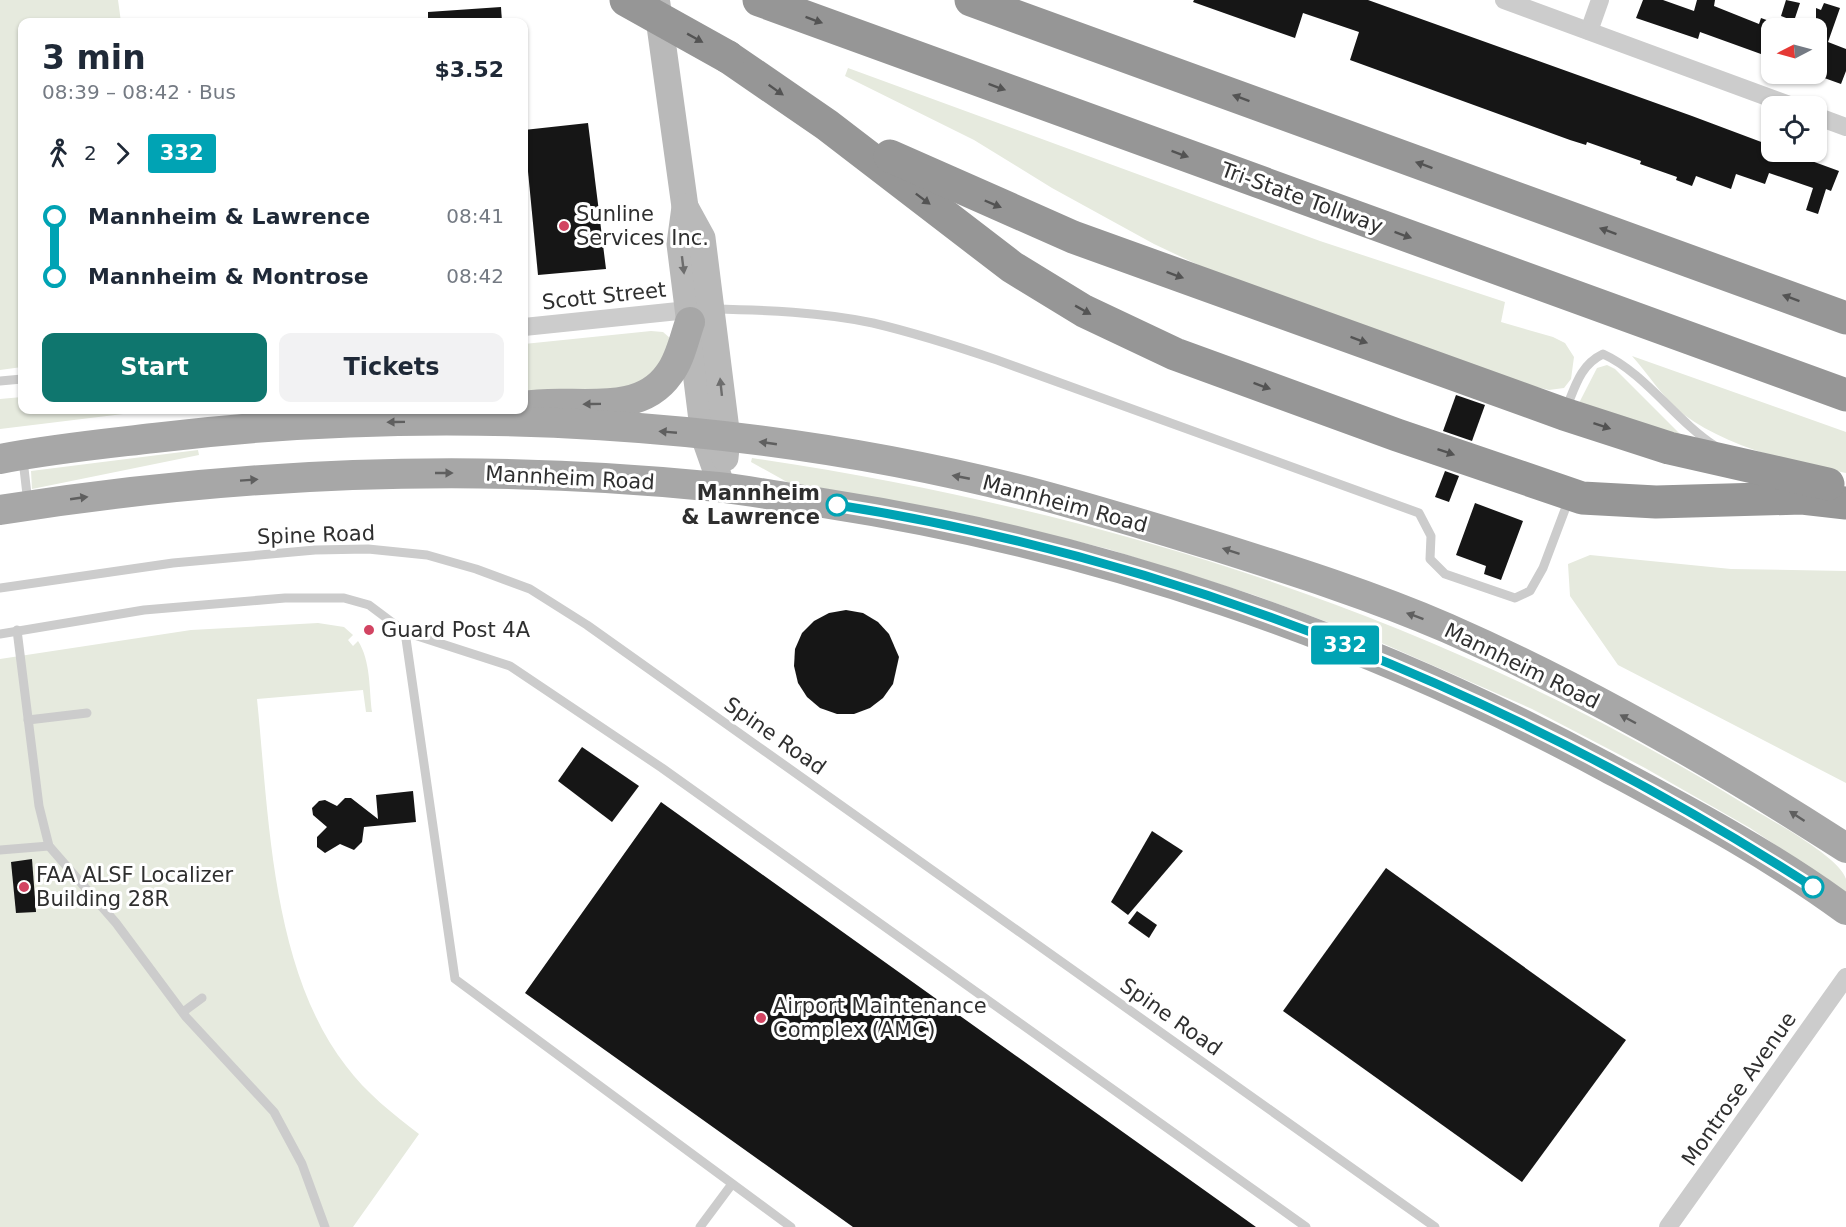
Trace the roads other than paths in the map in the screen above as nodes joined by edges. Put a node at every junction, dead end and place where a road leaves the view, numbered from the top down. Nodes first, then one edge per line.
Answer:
1 (626, 0) edge
2 (656, 0) edge
3 (759, 0) edge
4 (971, 0) edge
5 (1504, 0) edge
6 (1600, 0) edge
7 (1589, 32) junction
8 (1765, 96) edge
9 (1827, 120) edge
10 (826, 125) junction
11 (1846, 127) edge
12 (697, 314) junction
13 (1846, 318) edge
14 (528, 327) edge
15 (18, 379) edge
16 (0, 381) edge
17 (1846, 395) edge
18 (528, 406) edge
19 (489, 414) edge
20 (1564, 414) junction
21 (455, 421) junction
22 (715, 437) junction
23 (7, 452) edge
24 (1773, 473) junction
25 (722, 487) junction
26 (1846, 488) edge
27 (1571, 494) junction
28 (1846, 503) edge
29 (14, 508) edge
30 (0, 588) edge
31 (17, 630) junction
32 (405, 632) junction
33 (0, 634) edge
34 (87, 713) dead end
35 (28, 720) junction
36 (49, 846) junction
37 (1846, 848) edge
38 (0, 850) edge
39 (1846, 910) edge
40 (1846, 977) edge
41 (202, 998) dead end
42 (183, 1012) junction
43 (732, 1184) junction
44 (325, 1227) edge
45 (700, 1227) edge
46 (791, 1227) edge
47 (1306, 1227) edge
48 (1435, 1227) edge
49 (1668, 1227) edge

1 -> 10 highway, bridge
2 - 12 main road
3 -> 17 highway, Tri-State Tollway
13 -> 4 highway
5 - 7 street
6 - 7 street
7 - 8 street
9 - 11 street
10 -> 20 highway
10 -> 27 highway
12 - 14 street, Scott Street
12 -> 18 main road
12 - 22 main road
12 - 27 lane
15 - 16 lane
19 - 21 main road
20 -> 24 highway
20 - 24 lane
22 -> 21 main road, Mannheim Road
21 -> 23 main road, Mannheim Road
22 - 25 main road
37 -> 22 main road, Mannheim Road
23 - 29 lane
24 - 26 highway
29 -> 25 main road, Mannheim Road
25 - 39 main road, Mannheim Road
27 - 28 highway
30 - 48 lane, Spine Road
31 - 32 lane
31 - 33 lane
31 - 35 lane
32 - 43 lane
32 - 47 lane
34 - 35 lane
35 - 36 lane
36 - 38 lane
36 - 42 lane
40 - 49 street, Montrose Avenue
41 - 42 lane
42 - 44 lane
43 - 45 lane
43 - 46 lane

